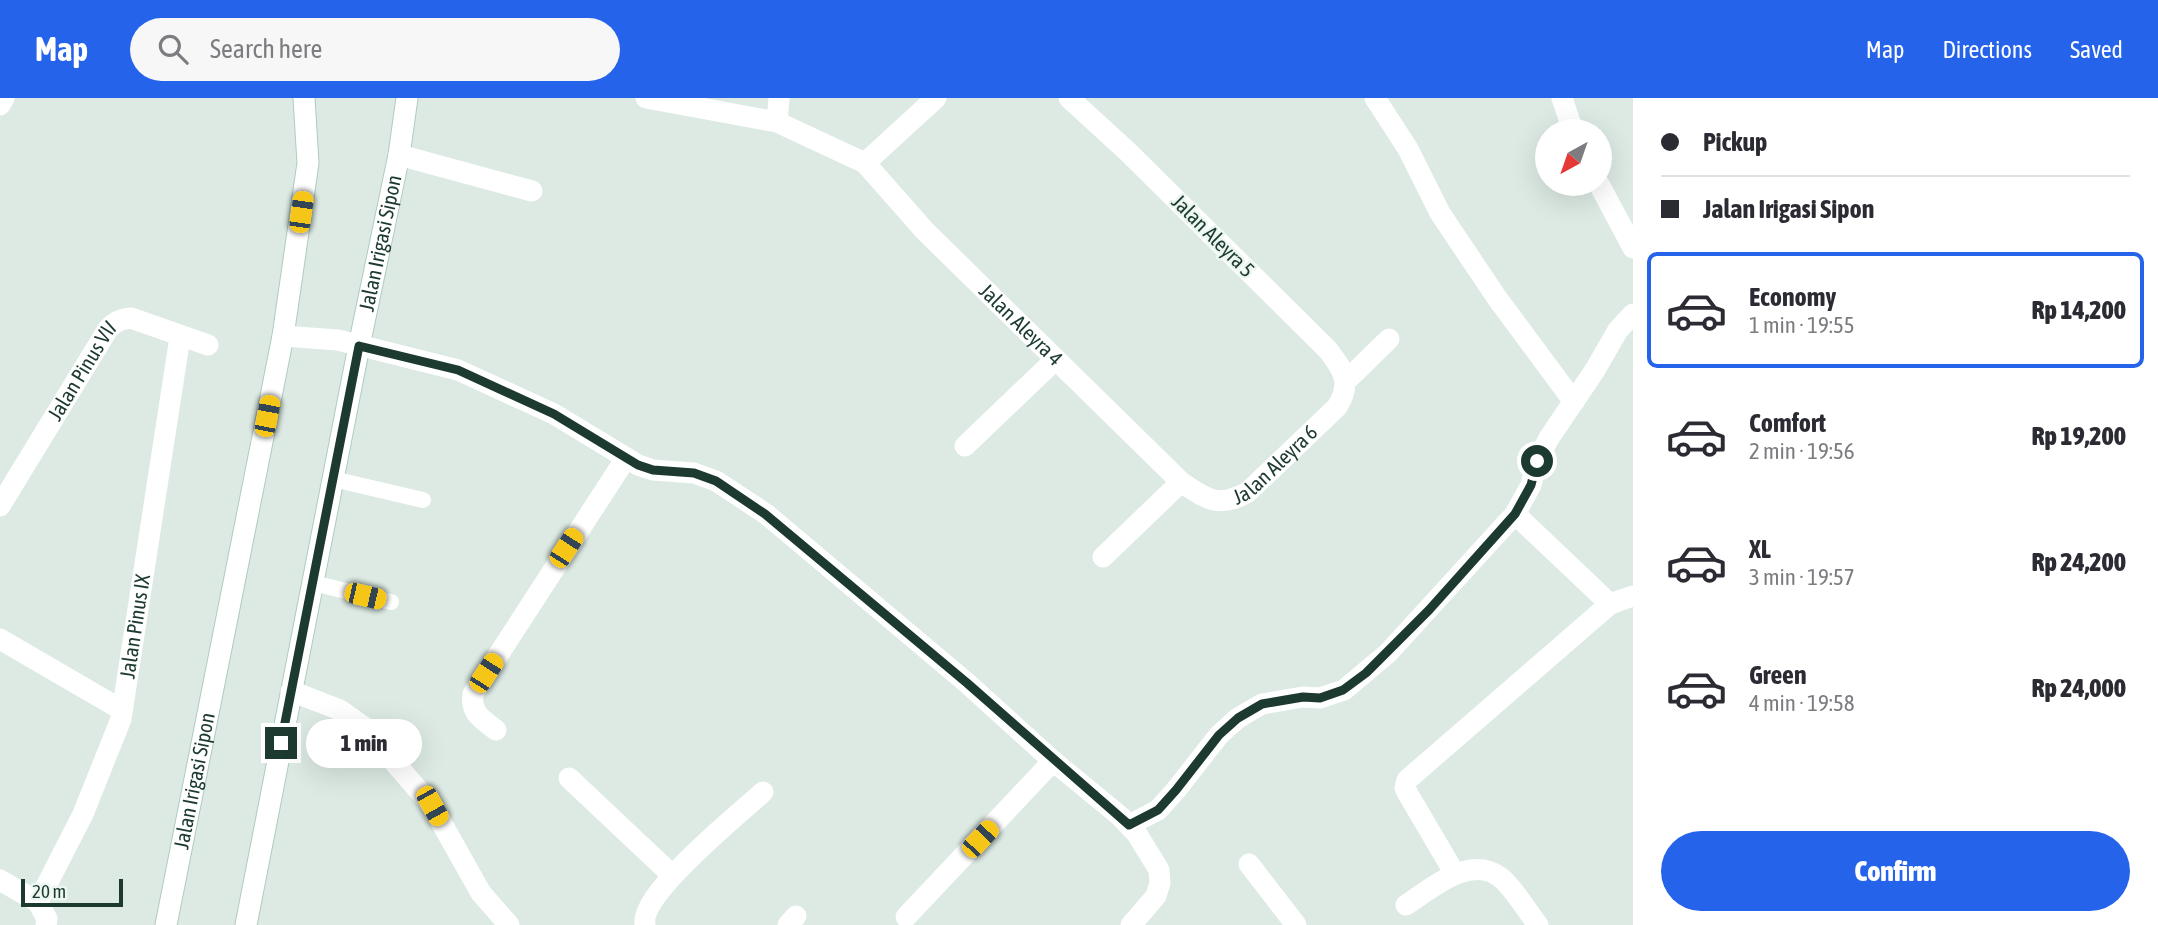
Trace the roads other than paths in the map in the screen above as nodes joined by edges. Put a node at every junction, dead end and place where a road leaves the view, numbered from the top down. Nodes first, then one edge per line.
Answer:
1 (4, 98) edge
2 (304, 98) edge
3 (407, 98) edge
4 (646, 98) edge
5 (779, 98) edge
6 (936, 98) edge
7 (1069, 98) edge
8 (1375, 98) edge
9 (1562, 98) edge
10 (0, 105) edge
11 (1569, 119) edge
12 (777, 122) junction
13 (399, 155) junction
14 (865, 163) junction
15 (532, 191) dead end
16 (1605, 196) edge
17 (1633, 248) edge
18 (1633, 314) edge
19 (283, 336) junction
20 (180, 337) junction
21 (1390, 339) dead end
22 (208, 345) dead end
23 (359, 346) junction
24 (1056, 359) junction
25 (1346, 382) junction
26 (1574, 402) junction
27 (965, 446) dead end
28 (626, 458) junction
29 (333, 479) junction
30 (1181, 482) junction
31 (422, 500) dead end
32 (0, 506) edge
33 (1515, 514) junction
34 (1103, 557) dead end
35 (313, 583) junction
36 (1633, 596) edge
37 (391, 602) dead end
38 (1610, 604) junction
39 (0, 639) edge
40 (291, 691) junction
41 (122, 710) junction
42 (496, 730) dead end
43 (1053, 761) junction
44 (569, 778) dead end
45 (763, 792) dead end
46 (1129, 825) junction
47 (1249, 864) dead end
48 (1455, 874) junction
49 (672, 875) junction
50 (0, 880) edge
51 (38, 902) junction
52 (1406, 905) dead end
53 (906, 916) dead end
54 (1134, 924) edge
55 (46, 925) edge
56 (166, 925) edge
57 (246, 925) edge
58 (509, 925) edge
59 (645, 925) edge
60 (1296, 925) edge
61 (1538, 925) edge

1 - 10 street
2 - 19 street, Jalan Irigasi Sipon
3 - 13 street, Jalan Irigasi Sipon
4 - 12 street
5 - 12 street
6 - 14 street
7 - 25 street, Jalan Aleyra 5
8 - 26 street
9 - 11 street
12 - 14 street
13 - 15 street
13 - 23 street, Jalan Irigasi Sipon
14 - 24 street, Jalan Aleyra 4
16 - 17 street
18 - 26 street
19 - 23 street
19 - 56 street, Jalan Irigasi Sipon
20 - 22 street, Jalan Pinus VII
20 - 32 street, Jalan Pinus VII
20 - 41 street, Jalan Pinus IX
21 - 25 street
23 - 28 street
23 - 29 street, Jalan Irigasi Sipon
24 - 27 street
24 - 30 street, Jalan Aleyra 4
25 - 30 street, Jalan Aleyra 6
26 - 33 street
28 - 42 street
28 - 43 street
29 - 31 lane
29 - 35 street, Jalan Irigasi Sipon
30 - 34 street
33 - 38 street
33 - 46 street
35 - 37 lane
35 - 40 street, Jalan Irigasi Sipon
36 - 38 street
38 - 48 street
39 - 41 street
40 - 57 street, Jalan Irigasi Sipon
40 - 58 street
41 - 51 street, Jalan Pinus IX
43 - 46 street
43 - 53 street
44 - 49 street
45 - 49 street
46 - 54 street
47 - 60 street
48 - 52 street
48 - 61 street
49 - 59 street
50 - 51 street
51 - 55 street

